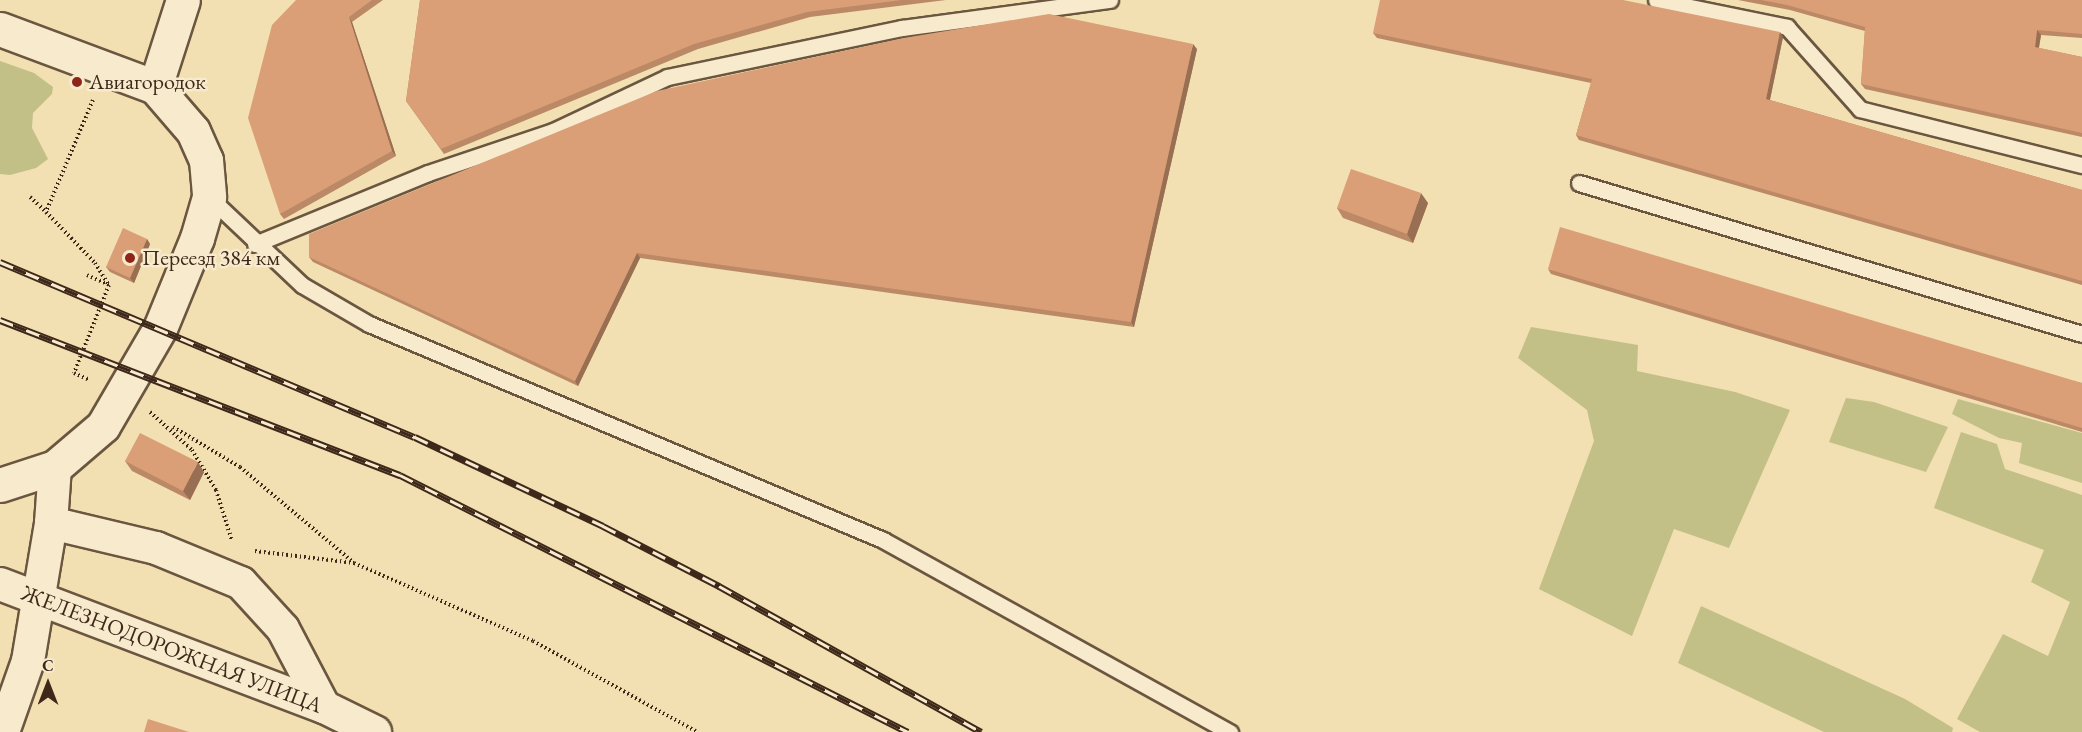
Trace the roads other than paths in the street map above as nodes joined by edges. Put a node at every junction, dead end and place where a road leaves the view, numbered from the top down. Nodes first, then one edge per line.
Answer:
1 (183, 0) edge
2 (1110, 0) edge
3 (1656, 0) edge
4 (0, 29) edge
5 (155, 87) junction
6 (2082, 165) edge
7 (1579, 183) dead end
8 (209, 197) junction
9 (255, 244) junction
10 (2082, 334) edge
11 (55, 467) junction
12 (0, 485) edge
13 (51, 523) junction
14 (0, 584) edge
15 (40, 598) junction
16 (324, 707) junction
17 (3, 732) edge
18 (375, 732) edge
19 (1230, 732) edge

1 - 5 street
2 - 9 lane
3 - 6 lane
4 - 5 street
5 - 8 street
7 - 10 lane
8 - 9 lane
8 - 11 street
9 - 19 lane
11 - 12 street
11 - 13 street
13 - 15 street
13 - 16 street
14 - 15 street, ЖЕЛЕЗНОДОРОЖНАЯ УЛИЦА
15 - 16 street, ЖЕЛЕЗНОДОРОЖНАЯ УЛИЦА
15 - 17 street
16 - 18 street, ЖЕЛЕЗНОДОРОЖНАЯ УЛИЦА

